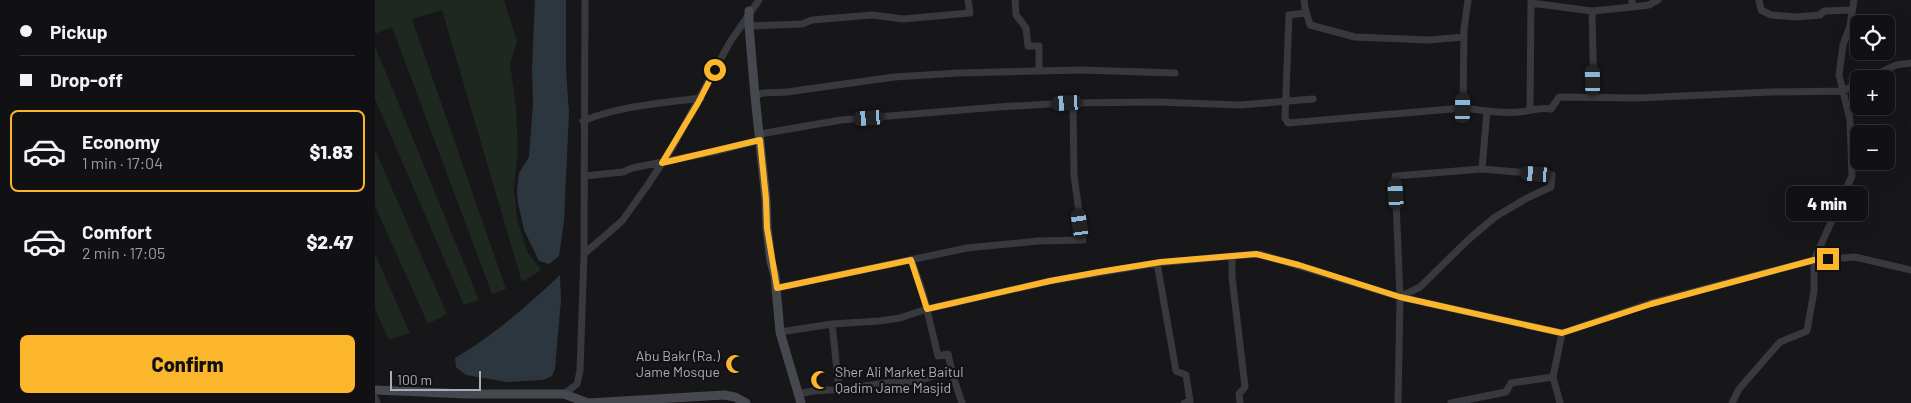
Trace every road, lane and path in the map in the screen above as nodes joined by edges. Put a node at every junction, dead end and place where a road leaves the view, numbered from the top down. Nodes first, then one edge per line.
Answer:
1 (585, 0) edge
2 (759, 0) edge
3 (968, 0) edge
4 (1015, 0) edge
5 (1305, 0) edge
6 (1468, 0) edge
7 (1658, 0) edge
8 (1759, 0) edge
9 (1854, 0) edge
10 (1531, 2) edge
11 (1632, 4) edge
12 (1852, 10) junction
13 (749, 11) junction
14 (1592, 11) junction
15 (1306, 13) junction
16 (749, 26) junction
17 (1464, 37) junction
18 (1911, 63) edge
19 (1039, 70) junction
20 (1885, 70) edge
21 (1175, 73) dead end
22 (1850, 88) edge
23 (1843, 91) junction
24 (755, 96) junction
25 (701, 98) junction
26 (1594, 98) junction
27 (1313, 100) dead end
28 (1286, 102) junction
29 (1073, 103) junction
30 (1463, 108) junction
31 (1530, 110) junction
32 (1487, 111) junction
33 (583, 121) junction
34 (760, 137) junction
35 (662, 163) junction
36 (1481, 169) junction
37 (584, 176) junction
38 (583, 254) junction
39 (1232, 256) junction
40 (911, 260) junction
41 (1814, 260) junction
42 (1157, 263) junction
43 (1911, 270) edge
44 (777, 288) junction
45 (1400, 297) junction
46 (927, 309) junction
47 (832, 324) junction
48 (780, 332) junction
49 (1562, 333) junction
50 (951, 370) junction
51 (1553, 376) junction
52 (839, 389) junction
53 (375, 390) edge
54 (564, 394) junction
55 (375, 398) edge
56 (799, 398) edge
57 (553, 399) edge
58 (685, 400) edge
59 (377, 403) edge
60 (746, 403) edge
61 (962, 403) edge
62 (1184, 403) edge
63 (1240, 403) edge
64 (1398, 403) edge
65 (1451, 403) edge
66 (1560, 403) edge
67 (1732, 403) edge

1 - 33 street
2 - 13 street
3 - 16 street
4 - 19 street
5 - 15 street
6 - 17 street
7 - 11 street
8 - 12 street
9 - 12 street
10 - 14 street
10 - 31 street
11 - 14 street
12 - 23 street
13 - 16 street
13 - 25 street
14 - 26 street
15 - 17 street
15 - 28 street
16 - 24 street
17 - 30 street
18 - 20 street
19 - 21 street
19 - 24 street
22 - 23 street
23 - 26 street
23 - 41 street
24 - 34 street
25 - 33 street
25 - 35 street
26 - 31 street
27 - 28 street
28 - 29 street
28 - 30 street
29 - 34 street
29 - 40 street
30 - 32 street
31 - 32 street
32 - 36 street
33 - 37 street
34 - 35 street
34 - 44 street
35 - 37 street
35 - 38 street
36 - 45 street
36 - 45 street
37 - 38 street
38 - 54 street
39 - 42 street
39 - 45 street
39 - 63 street
40 - 44 street
40 - 46 street
41 - 43 street
41 - 49 street
41 - 67 street
42 - 46 street
42 - 62 street
44 - 48 street
45 - 49 street
45 - 64 street
46 - 47 street
46 - 50 street
47 - 48 street
47 - 52 street
48 - 56 street
49 - 51 street
50 - 52 street
50 - 61 street
51 - 65 street
51 - 66 street
52 - 56 street
53 - 57 street
54 - 57 street
54 - 58 street
55 - 59 street
58 - 60 street

